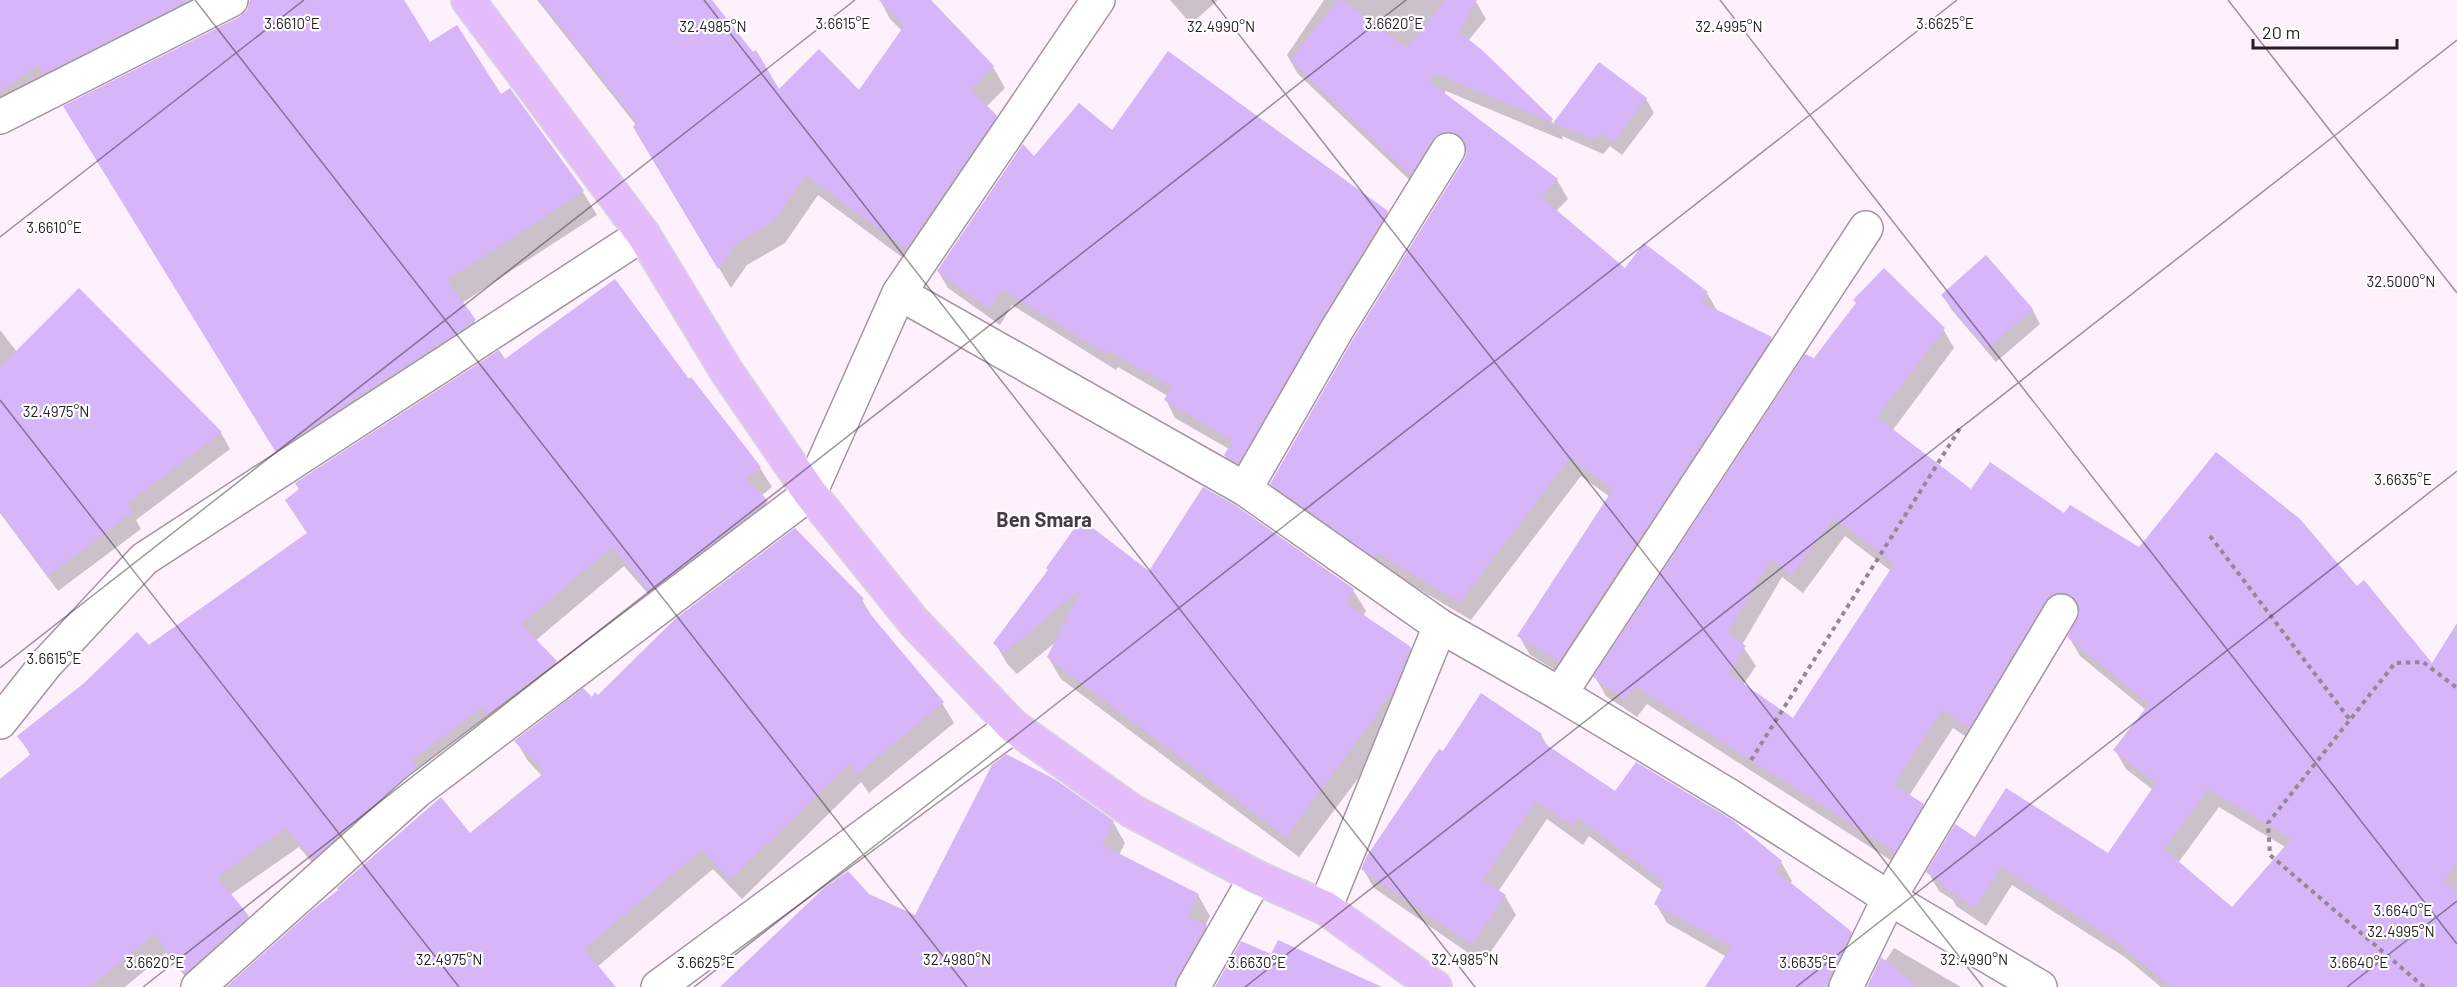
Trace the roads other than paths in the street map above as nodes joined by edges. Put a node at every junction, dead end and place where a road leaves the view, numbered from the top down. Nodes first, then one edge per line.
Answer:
1 (231, 0) edge
2 (468, 0) edge
3 (1098, 0) edge
4 (0, 117) edge
5 (1448, 150) dead end
6 (1866, 228) dead end
7 (643, 234) junction
8 (899, 293) junction
9 (1245, 489) junction
10 (810, 493) junction
11 (2061, 611) dead end
12 (1440, 626) junction
13 (1560, 694) junction
14 (0, 722) edge
15 (1013, 726) junction
16 (1256, 877) junction
17 (1889, 898) junction
18 (1326, 908) junction
19 (198, 987) edge
20 (658, 987) edge
21 (1193, 987) edge
22 (1435, 987) edge
23 (1846, 987) edge
24 (2040, 987) edge

1 - 4 street
2 - 7 main road
3 - 8 street
5 - 9 street
6 - 13 street
7 - 10 main road
7 - 14 street
8 - 9 street
8 - 10 street
9 - 12 street
10 - 15 main road
10 - 19 street
11 - 17 street
12 - 13 street
12 - 18 street
13 - 17 street
15 - 16 main road
15 - 20 street
16 - 18 main road
16 - 21 street
17 - 23 street
17 - 24 street
18 - 22 main road

